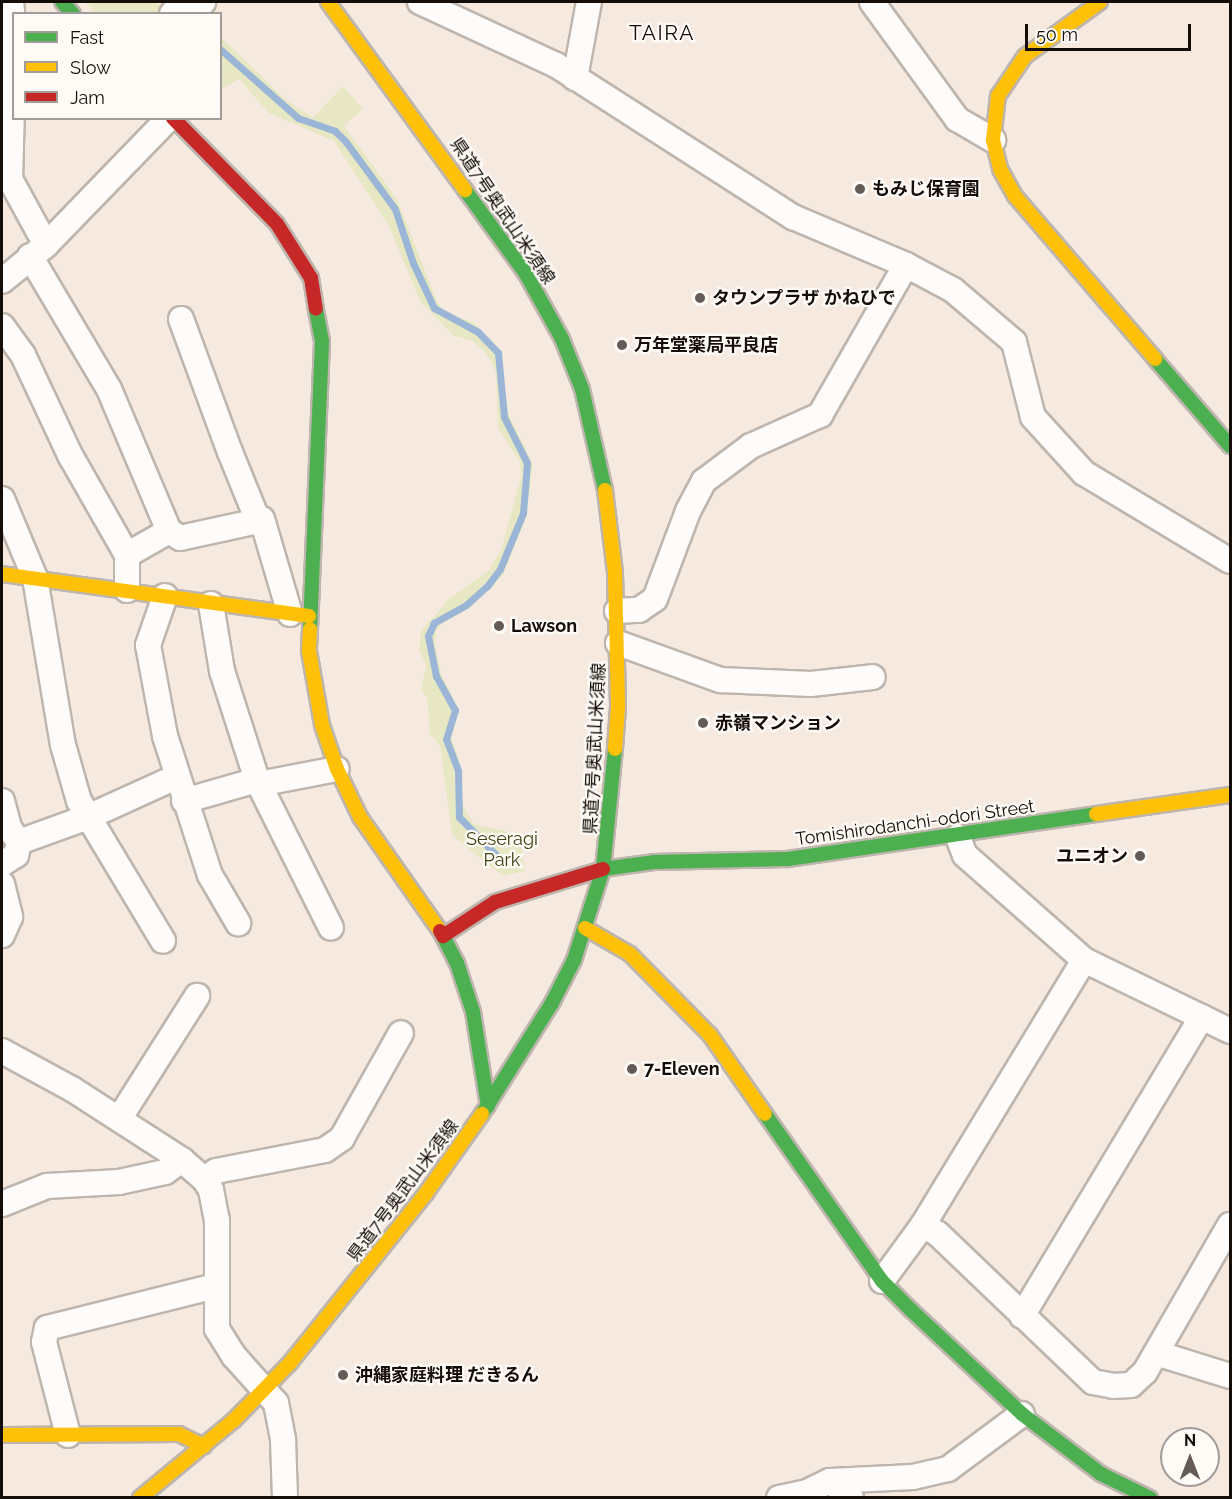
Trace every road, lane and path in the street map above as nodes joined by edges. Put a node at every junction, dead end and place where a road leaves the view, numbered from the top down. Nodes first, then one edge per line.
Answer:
1 (328, 2) edge
2 (420, 2) edge
3 (589, 2) edge
4 (1100, 2) edge
5 (876, 3) edge
6 (575, 78) junction
7 (12, 108) edge
8 (169, 120) edge
9 (173, 120) edge
10 (993, 140) junction
11 (38, 251) junction
12 (906, 265) junction
13 (2, 281) edge
14 (181, 319) dead end
15 (2, 326) edge
16 (1230, 446) edge
17 (2, 499) edge
18 (258, 521) junction
19 (169, 531) junction
20 (127, 555) junction
21 (1230, 561) edge
22 (2, 574) edge
23 (34, 578) junction
24 (127, 590) junction
25 (165, 596) junction
26 (211, 604) junction
27 (617, 611) junction
28 (299, 615) junction
29 (618, 643) junction
30 (873, 677) dead end
31 (337, 769) junction
32 (176, 777) junction
33 (258, 782) junction
34 (1230, 795) edge
35 (2, 801) edge
36 (184, 801) junction
37 (88, 817) junction
38 (958, 837) junction
39 (19, 842) junction
40 (2, 864) edge
41 (603, 869) junction
42 (2, 884) edge
43 (238, 923) dead end
44 (331, 928) dead end
45 (585, 928) junction
46 (2, 935) edge
47 (443, 936) junction
48 (163, 941) dead end
49 (1084, 960) junction
50 (197, 996) dead end
51 (1202, 1017) junction
52 (1230, 1031) edge
53 (400, 1034) dead end
54 (2, 1051) edge
55 (488, 1106) junction
56 (119, 1119) junction
57 (182, 1160) junction
58 (205, 1180) junction
59 (2, 1204) edge
60 (923, 1225) junction
61 (1230, 1225) edge
62 (1223, 1250) edge
63 (882, 1281) junction
64 (214, 1286) junction
65 (1022, 1316) junction
66 (1156, 1353) junction
67 (1230, 1376) edge
68 (265, 1390) junction
69 (1022, 1414) junction
70 (2, 1435) edge
71 (68, 1435) junction
72 (204, 1446) junction
73 (830, 1480) junction
74 (140, 1497) edge
75 (285, 1497) edge
76 (779, 1497) edge
77 (851, 1497) edge
78 (1150, 1497) edge

1 - 27 main road, 県道7号奥武山米須線
2 - 6 street
3 - 6 street
4 - 10 main road
5 - 10 street
6 - 12 street
7 - 11 street
8 - 11 street
9 - 28 main road
10 - 16 main road
11 - 13 street
11 - 19 street
12 - 21 street
12 - 27 street
14 - 18 street
15 - 20 street
17 - 23 street
18 - 19 street
18 - 28 street
19 - 20 street
20 - 24 street
22 - 23 main road
23 - 24 main road
23 - 37 street
24 - 25 main road
25 - 26 main road
25 - 32 street
26 - 28 main road
26 - 33 street
27 - 29 main road, 県道7号奥武山米須線
28 - 31 main road
29 - 30 street
29 - 41 main road, 県道7号奥武山米須線
31 - 33 street
31 - 47 main road
32 - 36 street
32 - 37 street
33 - 36 street
33 - 44 street
34 - 38 main road, Tomishirodanchi-odori Street
35 - 39 street
36 - 43 street
37 - 39 street
37 - 48 street
38 - 41 main road, Tomishirodanchi-odori Street
38 - 49 street
39 - 40 street
41 - 45 main road, 県道7号奥武山米須線
41 - 47 main road, Tomishirodanchi-odori Street
42 - 46 street
45 - 55 main road, 県道7号奥武山米須線
45 - 63 main road
47 - 55 main road
49 - 51 street
49 - 60 street
50 - 56 street
51 - 52 street
51 - 65 street
53 - 58 street
54 - 56 street
55 - 68 main road, 県道7号奥武山米須線
56 - 57 street
57 - 58 street
57 - 59 street
58 - 64 street
60 - 63 street
60 - 65 street
61 - 62 street
62 - 66 street
63 - 69 main road
64 - 68 street
64 - 71 street
65 - 66 street
66 - 67 street
68 - 72 main road, 県道7号奥武山米須線
68 - 75 street
69 - 73 street
69 - 78 main road
70 - 71 main road
71 - 72 main road
72 - 74 main road, 県道7号奥武山米須線
73 - 76 street
73 - 77 street

